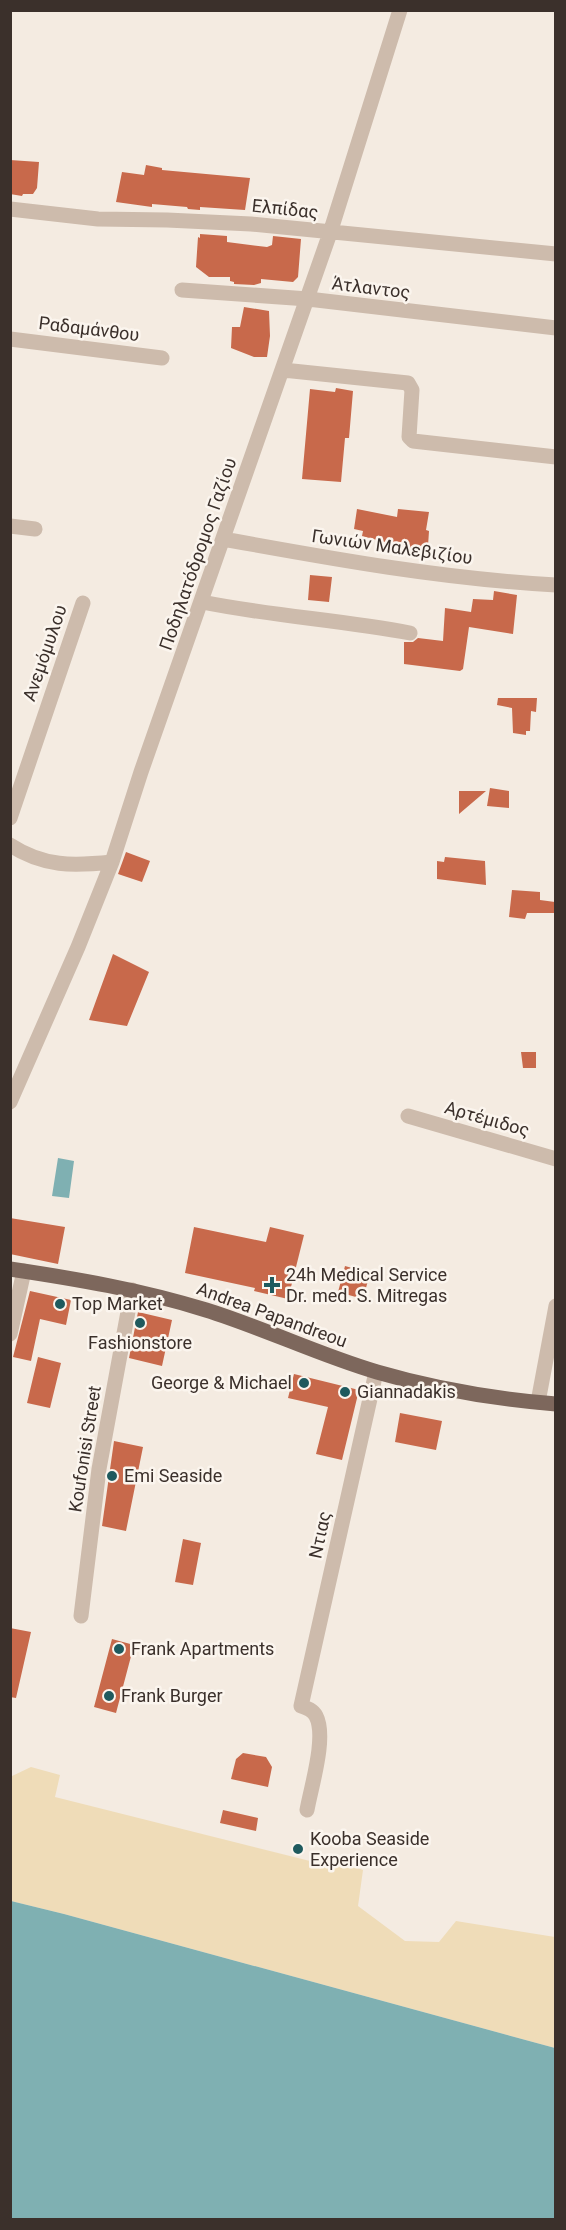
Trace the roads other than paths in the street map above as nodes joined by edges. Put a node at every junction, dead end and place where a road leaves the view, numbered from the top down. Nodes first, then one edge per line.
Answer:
1 (400, 10) edge
2 (10, 209) edge
3 (330, 233) junction
4 (555, 254) edge
5 (182, 290) dead end
6 (308, 299) junction
7 (555, 328) edge
8 (10, 339) edge
9 (162, 358) dead end
10 (284, 370) junction
11 (555, 457) edge
12 (10, 526) edge
13 (35, 529) dead end
14 (223, 539) junction
15 (555, 585) edge
16 (202, 602) junction
17 (83, 603) dead end
18 (410, 633) dead end
19 (10, 818) edge
20 (10, 845) edge
21 (112, 862) junction
22 (10, 1102) edge
23 (408, 1116) dead end
24 (555, 1159) edge
25 (17, 1270) edge
26 (132, 1290) junction
27 (555, 1306) edge
28 (10, 1334) edge
29 (376, 1372) junction
30 (538, 1402) junction
31 (555, 1404) edge
32 (81, 1616) dead end
33 (307, 1810) dead end

1 - 3 street, Ποδηλατόδρομος Γαζίου
2 - 3 street, Ελπίδας
3 - 4 street, Ελπίδας
3 - 6 street, Ποδηλατόδρομος Γαζίου
5 - 6 street, Άτλαντος
6 - 7 street, Άτλαντος
6 - 10 street, Ποδηλατόδρομος Γαζίου
8 - 9 street, Ραδαμάνθου
10 - 11 street
10 - 14 street, Ποδηλατόδρομος Γαζίου
12 - 13 street
14 - 15 street, Γωνιών Μαλεβιζίου
14 - 16 street, Ποδηλατόδρομος Γαζίου
16 - 18 street
16 - 21 street, Ποδηλατόδρομος Γαζίου
17 - 19 street, Ανεμόμυλου
20 - 21 street
21 - 22 street, Ποδηλατόδρομος Γαζίου
23 - 24 street, Αρτέμιδος
25 - 26 main road, Andrea Papandreou
25 - 28 street
26 - 29 main road, Andrea Papandreou
26 - 32 street, Koufonisi Street
27 - 30 street
29 - 30 main road, Andrea Papandreou
29 - 33 street, Ντιας
30 - 31 main road, Andrea Papandreou

